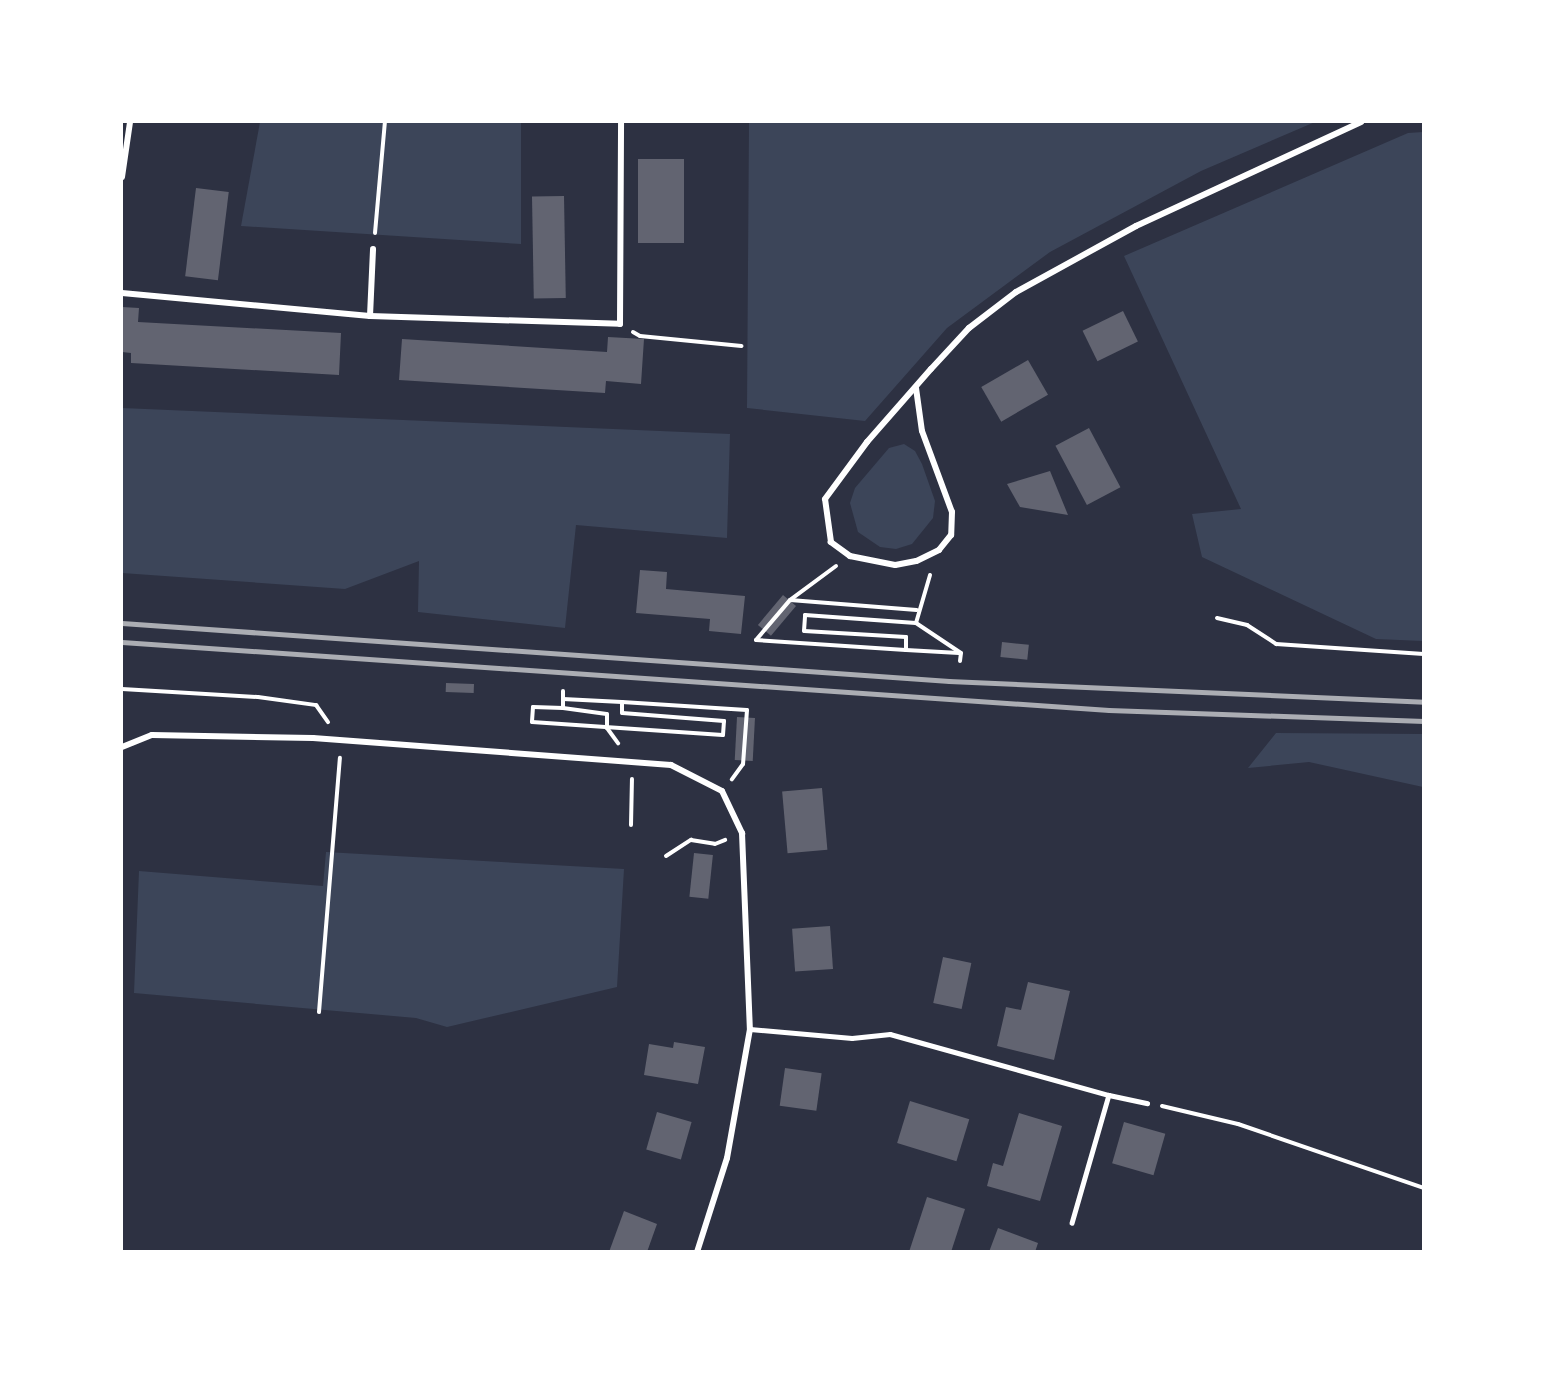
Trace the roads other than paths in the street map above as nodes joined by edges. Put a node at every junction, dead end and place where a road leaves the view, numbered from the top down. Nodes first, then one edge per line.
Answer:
1 (129, 122) edge
2 (621, 122) edge
3 (1361, 122) edge
4 (122, 177) edge
5 (373, 249) road end
6 (122, 293) edge
7 (370, 316) junction
8 (916, 388) junction
9 (122, 747) edge
10 (750, 1029) junction
11 (1109, 1095) junction
12 (1147, 1102) road end
13 (1072, 1223) dead end
14 (698, 1251) edge

1 - 4 street
2 - 7 street
3 - 8 street
5 - 7 street
6 - 7 street
8 - 8 street
9 - 10 street
10 - 11 lane
10 - 14 street
11 - 12 lane
11 - 13 lane

